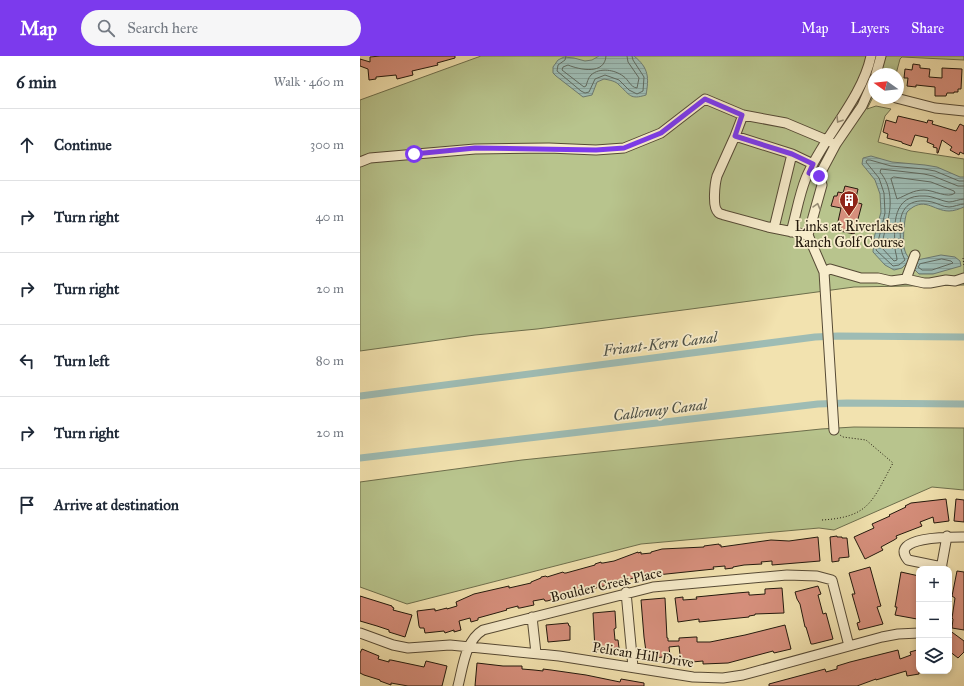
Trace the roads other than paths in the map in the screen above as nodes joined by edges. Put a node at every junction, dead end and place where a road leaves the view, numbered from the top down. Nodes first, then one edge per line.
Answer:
1 (870, 56) edge
2 (881, 56) edge
3 (878, 68) edge
4 (860, 87) junction
5 (868, 90) edge
6 (868, 97) edge
7 (904, 100) edge
8 (964, 112) edge
9 (742, 115) junction
10 (735, 136) junction
11 (826, 140) junction
12 (836, 144) junction
13 (792, 154) junction
14 (360, 162) edge
15 (813, 164) junction
16 (809, 173) junction
17 (819, 176) junction
18 (774, 228) junction
19 (791, 232) junction
20 (808, 235) junction
21 (915, 255) dead end
22 (824, 272) junction
23 (964, 278) edge
24 (906, 279) junction
25 (834, 430) road end
26 (947, 536) junction
27 (964, 537) edge
28 (931, 566) edge
29 (941, 566) edge
30 (626, 592) junction
31 (532, 616) junction
32 (916, 633) edge
33 (360, 634) edge
34 (468, 646) junction
35 (850, 646) junction
36 (536, 653) junction
37 (633, 668) junction
38 (458, 686) edge

1 - 4 street
2 - 3 street
4 - 5 street
4 -> 11 street
6 - 12 street
7 - 8 street
9 - 10 street
9 - 11 street
9 - 14 street
10 - 13 street
10 - 18 street
11 - 12 street
11 - 15 street
12 - 17 street
13 - 15 street
13 - 18 street
15 - 16 street
16 - 17 street
16 - 19 street
20 -> 17 street
18 - 19 street
19 - 20 street
20 - 22 street
21 - 24 street
22 - 24 street
22 - 25 street
23 - 24 street
26 - 27 street
26 - 28 street
26 - 29 street
30 - 31 street, Boulder Creek Place
30 - 35 street, Boulder Creek Place
30 - 37 street
31 - 34 street, Boulder Creek Place
31 - 36 street
32 - 35 street, Pelican Hill Drive
33 - 34 street, Pelican Hill Drive
34 - 36 street, Pelican Hill Drive
34 - 38 street
35 - 37 street, Pelican Hill Drive
36 - 37 street, Pelican Hill Drive

